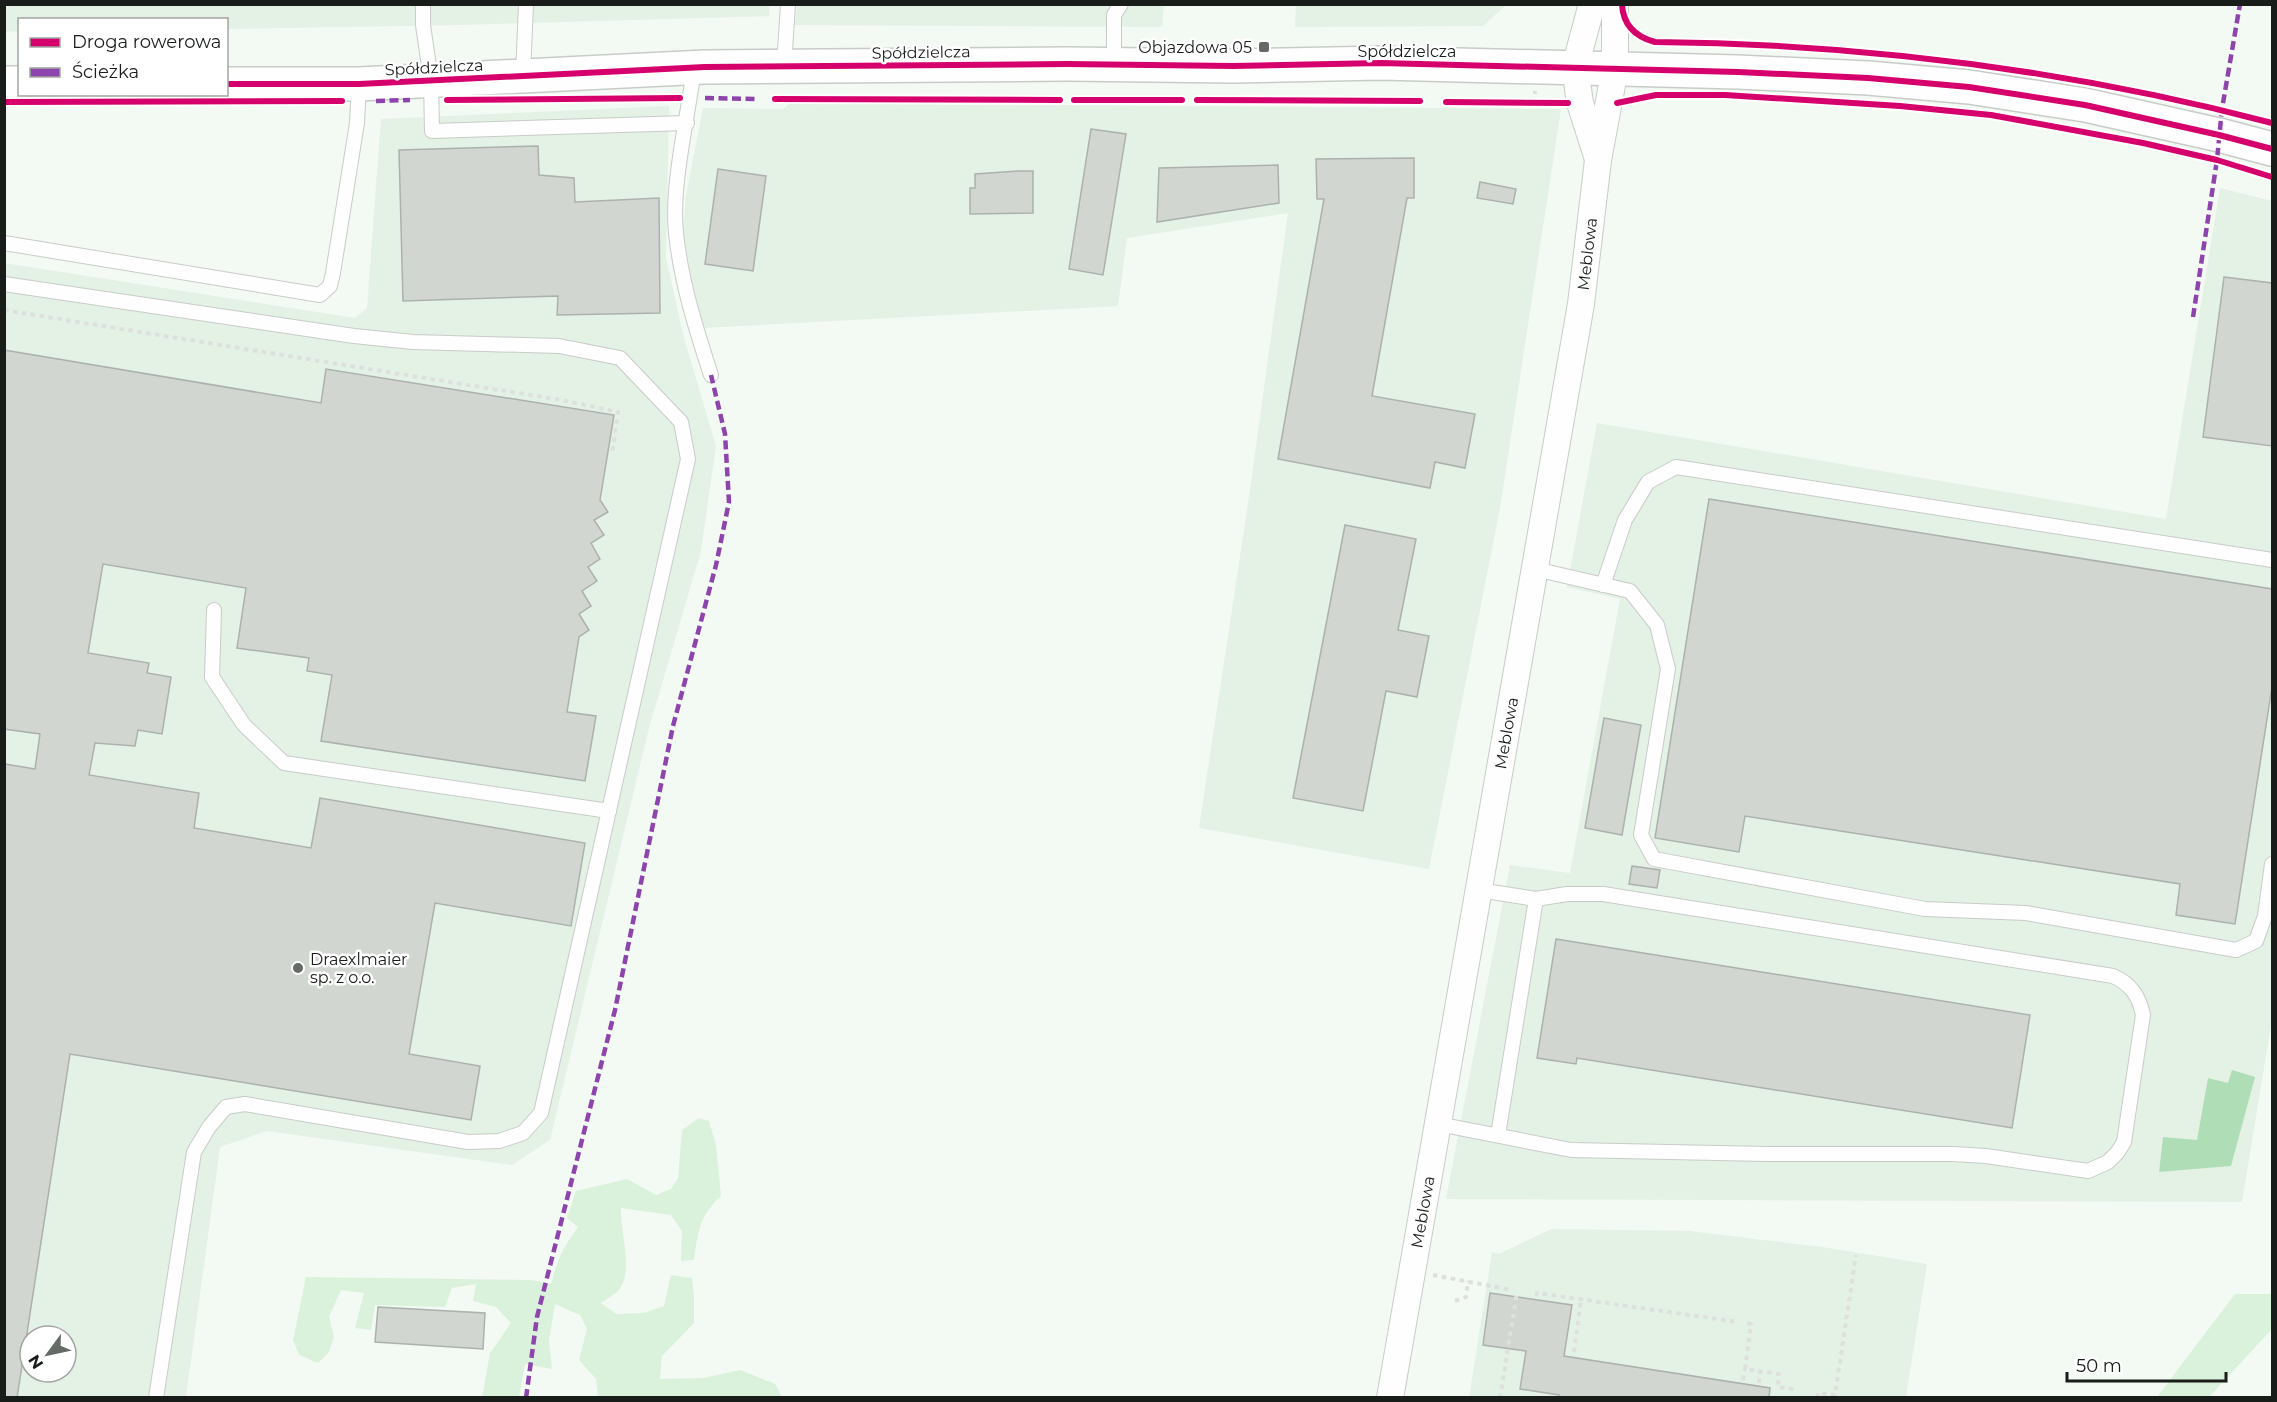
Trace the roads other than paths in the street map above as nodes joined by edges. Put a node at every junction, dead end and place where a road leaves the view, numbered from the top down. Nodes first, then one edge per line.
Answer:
1 (423, 4) edge
2 (526, 4) edge
3 (788, 4) edge
4 (1121, 4) edge
5 (1592, 4) edge
6 (1615, 4) edge
7 (1114, 64) junction
8 (784, 66) junction
9 (694, 67) junction
10 (1575, 67) junction
11 (1616, 69) junction
12 (523, 76) junction
13 (431, 80) junction
14 (228, 84) edge
15 (359, 84) junction
16 (687, 123) junction
17 (2272, 149) edge
18 (1598, 160) junction
19 (4, 243) edge
20 (4, 284) edge
21 (711, 375) dead end
22 (2272, 560) edge
23 (1534, 569) junction
24 (1603, 585) junction
25 (214, 610) dead end
26 (609, 811) junction
27 (2272, 864) edge
28 (1479, 890) junction
29 (1536, 899) junction
30 (1438, 1124) junction
31 (1498, 1135) junction
32 (156, 1398) edge
33 (1390, 1398) edge

1 - 13 lane
2 - 12 lane
3 - 8 lane
4 - 7 lane
5 - 10 street
6 - 11 street
7 - 8 street, Spółdzielcza
7 - 10 street, Spółdzielcza
8 - 9 street, Spółdzielcza
9 - 12 street, Spółdzielcza
9 - 16 lane
10 - 11 street, Spółdzielcza
10 - 18 street
11 - 17 street, Spółdzielcza
11 - 18 street, Meblowa
12 - 13 street, Spółdzielcza
13 - 15 street, Spółdzielcza
13 - 16 lane
14 - 15 street, Spółdzielcza
15 - 19 lane
16 - 21 lane
18 - 23 street, Meblowa
20 - 26 lane
22 - 24 lane
23 - 24 lane
23 - 28 street, Meblowa
24 - 27 lane
25 - 26 lane
26 - 32 lane
28 - 29 lane
28 - 30 street, Meblowa
29 - 31 lane
29 - 31 lane
30 - 31 lane
30 - 33 street, Meblowa

